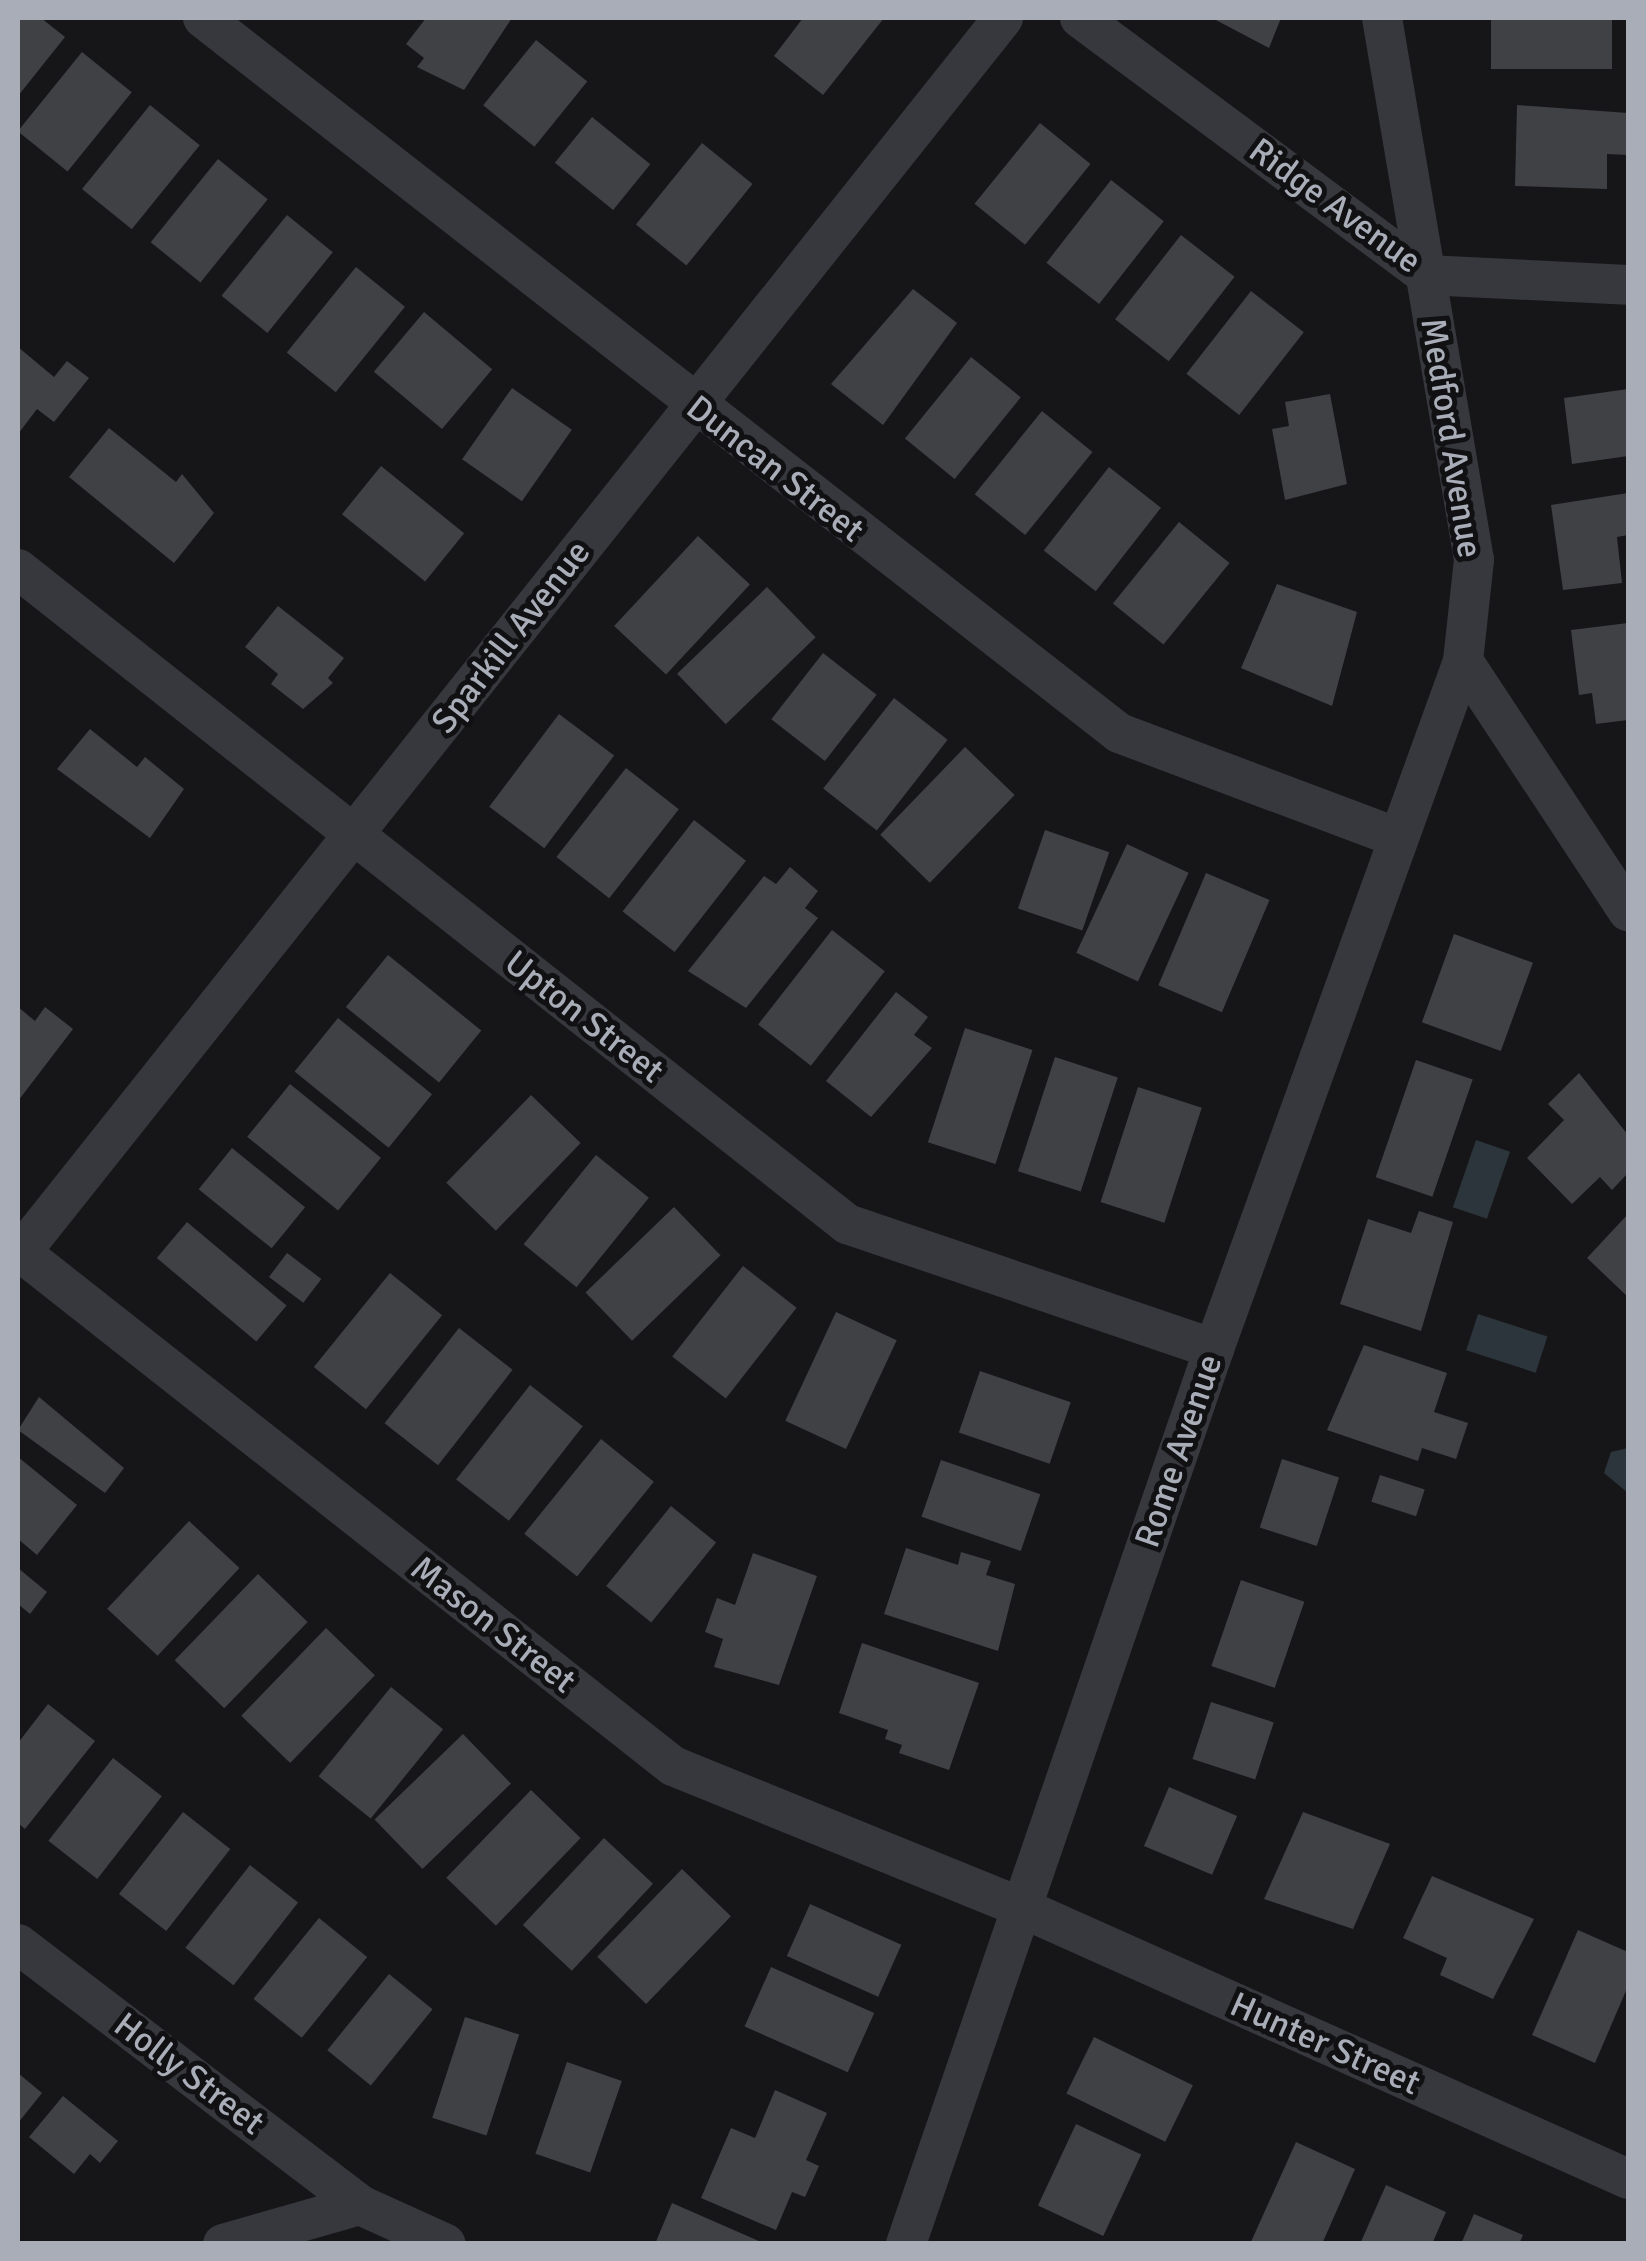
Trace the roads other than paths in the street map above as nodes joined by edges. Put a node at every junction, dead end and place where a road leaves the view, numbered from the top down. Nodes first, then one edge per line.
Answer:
1 (203, 18) edge
2 (1003, 18) edge
3 (1080, 18) edge
4 (1382, 18) edge
5 (1426, 275) junction
6 (1628, 285) edge
7 (693, 406) junction
8 (18, 569) edge
9 (1463, 662) junction
10 (354, 835) junction
11 (1396, 838) junction
12 (1628, 911) edge
13 (18, 1253) edge
14 (1214, 1349) junction
15 (1022, 1908) junction
16 (18, 1944) edge
17 (1628, 2179) edge
18 (360, 2205) junction
19 (223, 2244) edge
20 (446, 2244) edge
21 (906, 2244) edge

1 - 7 street, Duncan Street
2 - 7 street, Sparkill Avenue
3 - 5 street, Ridge Avenue
4 - 5 street, Medford Avenue
5 - 6 street, Ridge Avenue
5 - 9 street, Medford Avenue
7 - 10 street, Sparkill Avenue
7 - 11 street, Duncan Street
8 - 10 street, Upton Street
9 - 11 street, Rome Avenue
9 - 12 street
10 - 13 street, Sparkill Avenue
10 - 14 street, Upton Street
11 - 14 street, Rome Avenue
13 - 15 street, Mason Street
14 - 15 street, Rome Avenue
15 - 17 street, Hunter Street
15 - 21 street, Rome Avenue
16 - 18 street, Holly Street
18 - 19 street
18 - 20 street, Holly Street

